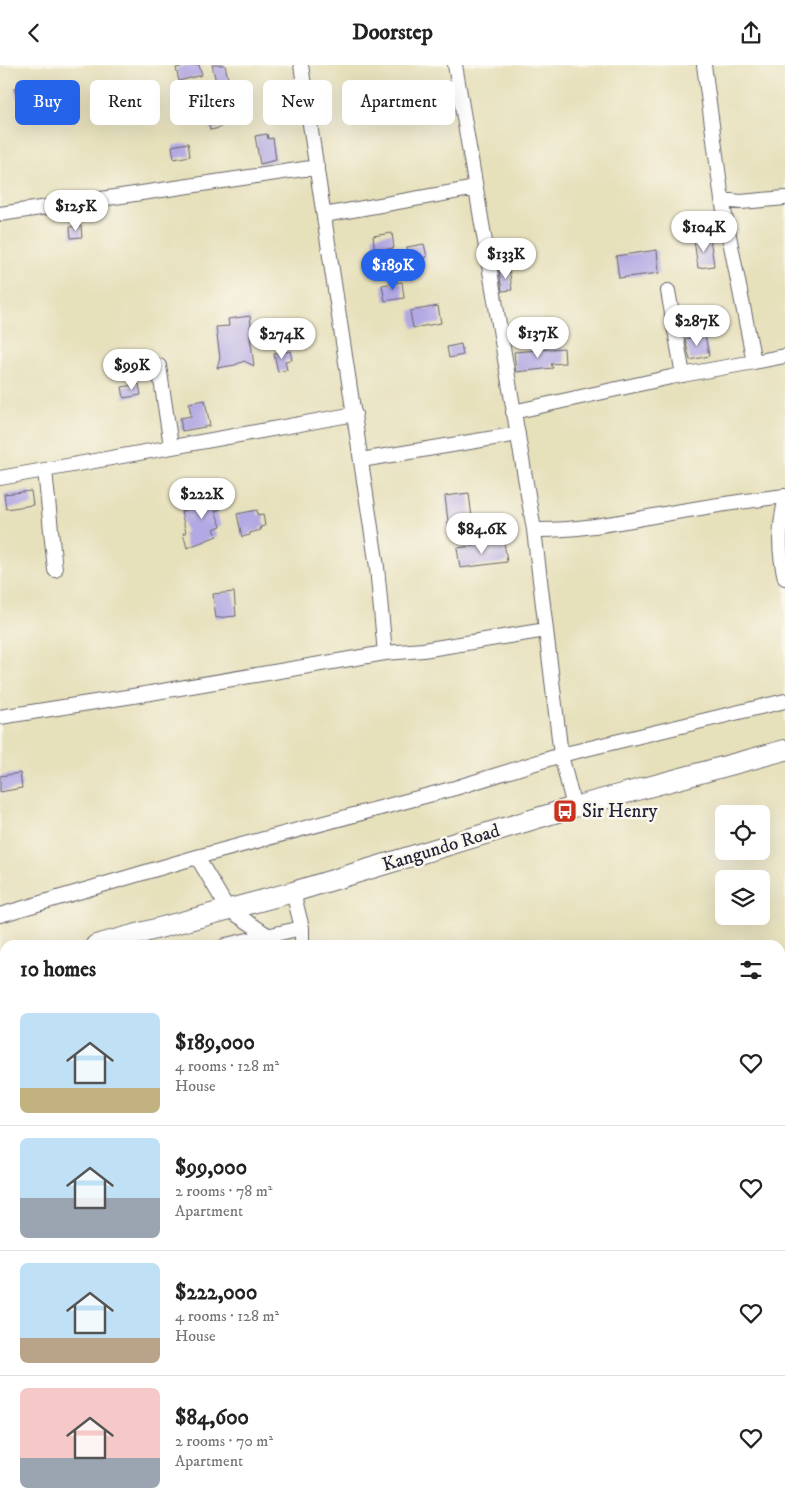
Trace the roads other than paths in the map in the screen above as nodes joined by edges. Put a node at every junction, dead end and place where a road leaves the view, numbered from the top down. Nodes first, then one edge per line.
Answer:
1 (301, 65) edge
2 (455, 65) edge
3 (704, 65) edge
4 (317, 167) junction
5 (476, 188) junction
6 (785, 198) edge
7 (722, 200) junction
8 (0, 214) edge
9 (324, 215) junction
10 (668, 291) dead end
11 (785, 356) edge
12 (754, 362) junction
13 (159, 366) dead end
14 (683, 375) junction
15 (513, 412) junction
16 (354, 414) junction
17 (518, 433) junction
18 (171, 446) junction
19 (361, 460) junction
20 (45, 470) junction
21 (0, 478) edge
22 (785, 496) edge
23 (785, 501) edge
24 (534, 530) junction
25 (55, 570) dead end
26 (785, 578) edge
27 (546, 630) junction
28 (385, 653) junction
29 (785, 701) edge
30 (0, 717) edge
31 (785, 750) edge
32 (561, 755) junction
33 (574, 807) junction
34 (197, 857) junction
35 (293, 892) junction
36 (228, 909) junction
37 (0, 915) edge
38 (302, 928) junction
39 (114, 940) edge
40 (271, 940) edge
41 (302, 940) edge

1 - 4 street
2 - 5 street
3 - 7 street
4 - 8 street
4 - 9 street
5 - 9 street
5 - 15 street
6 - 7 street
7 - 12 street
9 - 16 street
10 - 14 street
11 - 12 street
12 - 14 street
13 - 18 street
14 - 15 street
15 - 17 street
16 - 18 street
16 - 19 street
17 - 19 street
17 - 24 street
18 - 20 street
19 - 28 street
20 - 21 street
20 - 25 street
22 - 24 street
23 - 26 street
24 - 27 street
27 - 28 street
27 - 32 street
28 - 30 street
29 - 32 street
31 - 33 highway, Kangundo Road
32 - 33 street
32 - 34 street
33 - 35 highway, Kangundo Road
34 - 36 street
34 - 37 street
35 - 36 highway, Kangundo Road
35 - 38 street
36 - 39 highway, Kangundo Road
36 - 40 street
38 - 40 street
38 - 41 street

